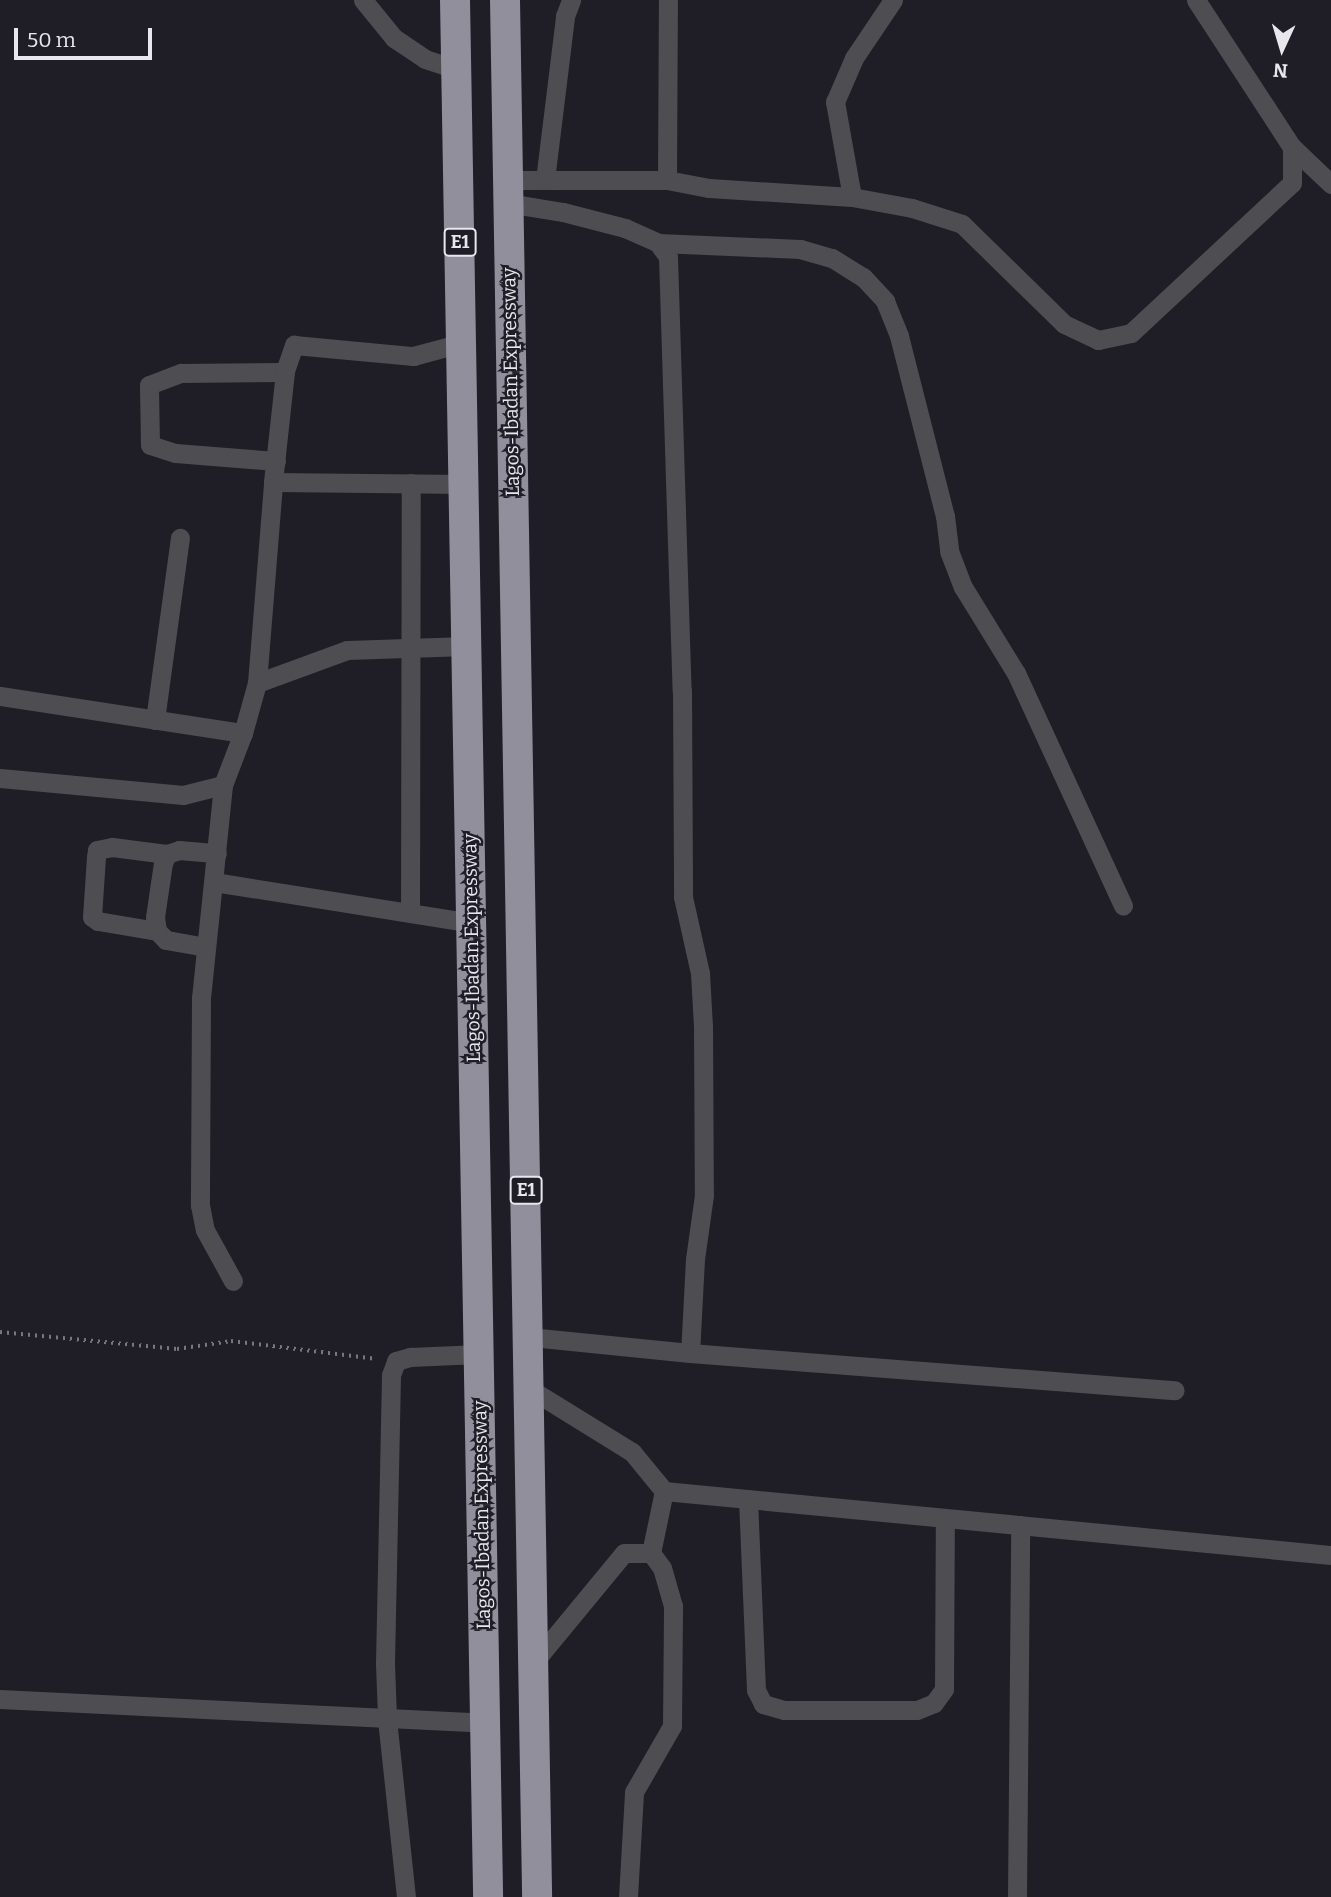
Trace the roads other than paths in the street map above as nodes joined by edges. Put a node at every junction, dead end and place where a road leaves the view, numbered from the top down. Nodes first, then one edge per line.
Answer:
1 (363, 0) edge
2 (454, 0) edge
3 (505, 0) edge
4 (571, 0) edge
5 (668, 0) edge
6 (893, 0) edge
7 (1196, 0) edge
8 (456, 69) junction
9 (1292, 147) junction
10 (545, 180) junction
11 (667, 180) junction
12 (1331, 184) edge
13 (507, 191) junction
14 (852, 197) junction
15 (658, 243) junction
16 (462, 344) junction
17 (285, 372) junction
18 (276, 461) junction
19 (273, 482) junction
20 (411, 483) junction
21 (465, 484) junction
22 (180, 538) dead end
23 (467, 646) junction
24 (410, 647) junction
25 (257, 683) junction
26 (0, 696) edge
27 (155, 720) junction
28 (243, 733) junction
29 (0, 778) edge
30 (223, 785) junction
31 (217, 853) junction
32 (167, 854) junction
33 (214, 882) junction
34 (1123, 906) dead end
35 (410, 913) junction
36 (472, 923) junction
37 (157, 931) junction
38 (206, 947) junction
39 (233, 1281) dead end
40 (529, 1337) junction
41 (690, 1353) junction
42 (479, 1354) junction
43 (530, 1389) junction
44 (1175, 1390) dead end
45 (664, 1491) junction
46 (748, 1499) junction
47 (945, 1518) junction
48 (1020, 1525) junction
49 (651, 1553) junction
50 (1331, 1555) edge
51 (534, 1662) junction
52 (0, 1699) edge
53 (387, 1718) junction
54 (485, 1723) junction
55 (406, 1897) edge
56 (488, 1897) edge
57 (537, 1897) edge
58 (628, 1897) edge
59 (1017, 1897) edge

1 - 8 street
2 - 8 highway, Lagos-Ibadan Expressway / E1
3 - 13 highway, Lagos-Ibadan Expressway / E1
4 - 10 street
5 - 11 street
6 - 14 street
7 - 9 street
8 - 16 highway, Lagos-Ibadan Expressway / E1
9 - 12 street
9 - 14 street
10 - 11 street
10 - 13 street
11 - 14 street
13 - 15 street
13 - 40 highway, Lagos-Ibadan Expressway / E1
15 - 34 street
15 - 41 street
16 - 17 street
16 - 21 highway, Lagos-Ibadan Expressway / E1
17 - 18 street
17 - 18 street
18 - 19 street
19 - 20 street
19 - 25 street
20 - 21 street
20 - 24 street
21 - 23 highway, Lagos-Ibadan Expressway / E1
22 - 27 street
23 - 24 street
23 - 36 highway, Lagos-Ibadan Expressway / E1
24 - 25 street
24 - 35 street
25 - 28 street
26 - 27 street
27 - 28 street
28 - 30 street
29 - 30 street
30 - 31 street
31 - 32 street
31 - 33 street
32 - 37 street
32 - 37 street
33 - 35 street
33 - 38 street
35 - 36 street
36 - 42 highway, Lagos-Ibadan Expressway / E1
37 - 38 street
38 - 39 street
40 - 41 street
40 - 43 highway, Lagos-Ibadan Expressway / E1
41 - 44 street
42 - 53 street
42 - 54 highway, Lagos-Ibadan Expressway / E1
43 - 45 street
43 - 51 highway, Lagos-Ibadan Expressway / E1
45 - 46 street
45 - 49 street
46 - 47 street
46 - 47 street
47 - 48 street
48 - 50 street
48 - 59 street
49 - 51 street
49 - 58 street
51 - 57 highway, Lagos-Ibadan Expressway / E1
52 - 53 street
53 - 54 street
53 - 55 street
54 - 56 highway, Lagos-Ibadan Expressway / E1

